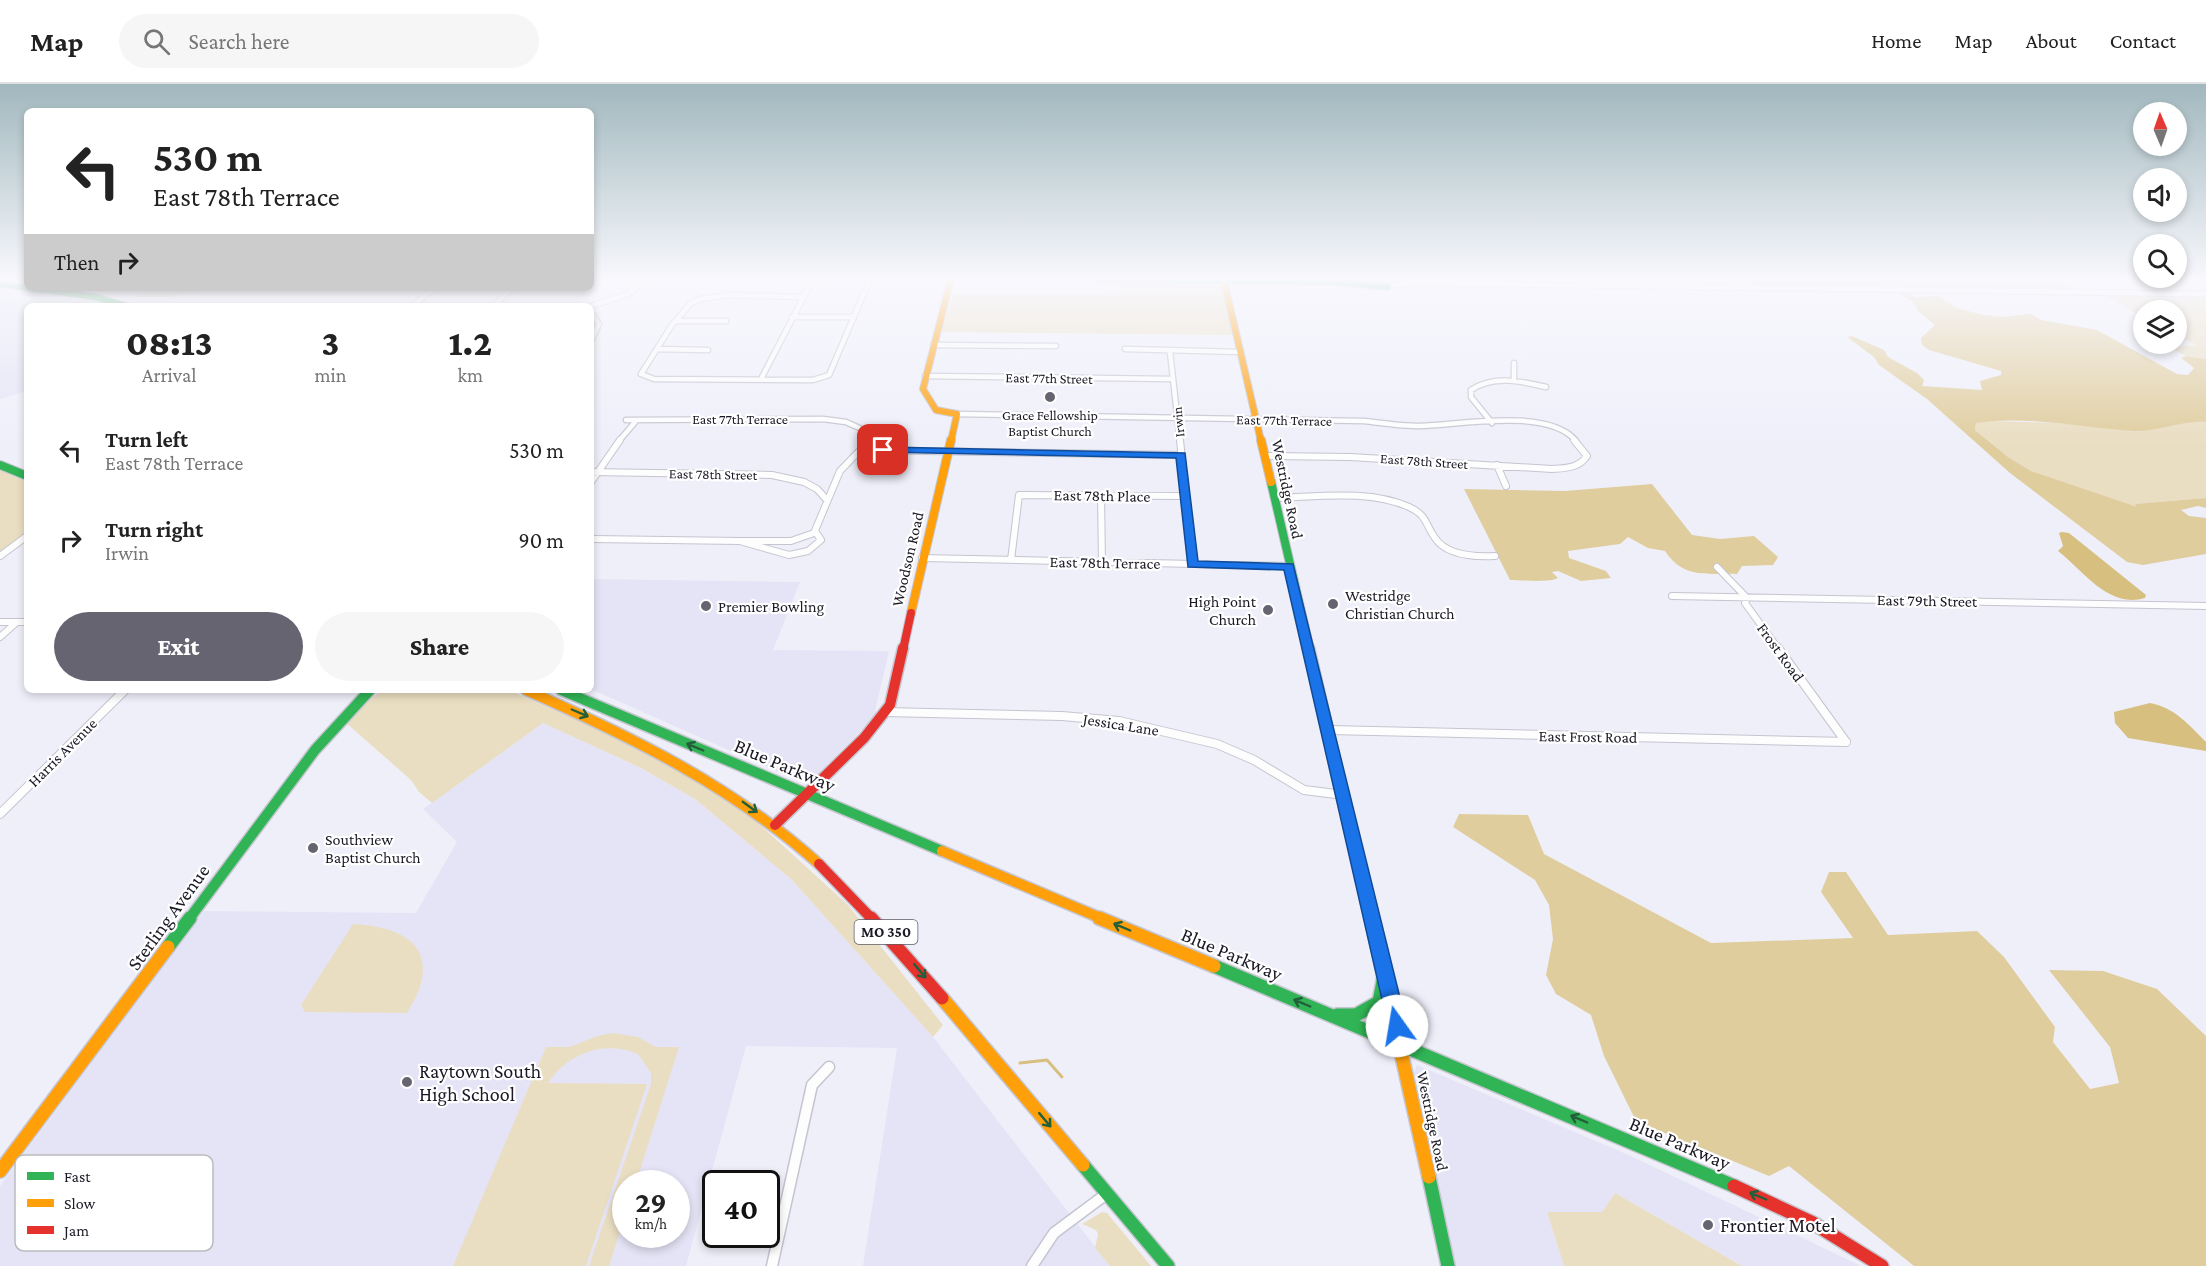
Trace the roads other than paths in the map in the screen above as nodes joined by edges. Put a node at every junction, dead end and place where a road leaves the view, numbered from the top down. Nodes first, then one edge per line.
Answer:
1 (668, 334) edge
2 (783, 334) edge
3 (847, 334) edge
4 (936, 334) edge
5 (1237, 334) edge
6 (933, 345) junction
7 (1056, 346) dead end
8 (657, 349) junction
9 (1125, 349) dead end
10 (708, 350) dead end
11 (1170, 352) junction
12 (1241, 352) junction
13 (1514, 363) dead end
14 (925, 376) junction
15 (761, 379) junction
16 (1173, 379) junction
17 (1514, 380) junction
18 (1546, 387) dead end
19 (957, 414) junction
20 (1177, 418) junction
21 (1257, 419) junction
22 (626, 420) dead end
23 (636, 421) junction
24 (1491, 423) junction
25 (862, 450) junction
26 (946, 452) junction
27 (1181, 455) junction
28 (1266, 456) junction
29 (1581, 463) joint
30 (0, 465) edge
31 (1497, 465) junction
32 (594, 472) edge
33 (599, 472) junction
34 (24, 475) edge
35 (594, 478) edge
36 (1506, 486) dead end
37 (1101, 495) junction
38 (1186, 496) junction
39 (1275, 498) junction
40 (827, 500) junction
41 (815, 531) junction
42 (24, 538) edge
43 (594, 539) edge
44 (740, 541) junction
45 (1450, 549) junction
46 (1442, 553) dead end
47 (0, 556) edge
48 (1495, 556) dead end
49 (922, 558) junction
50 (1011, 560) junction
51 (1102, 562) junction
52 (1192, 564) junction
53 (1289, 566) junction
54 (1717, 567) dead end
55 (1672, 596) dead end
56 (1747, 598) junction
57 (2206, 606) edge
58 (0, 622) edge
59 (17, 622) junction
60 (24, 622) edge
61 (0, 637) edge
62 (122, 693) edge
63 (367, 693) edge
64 (533, 693) edge
65 (568, 693) edge
66 (885, 712) junction
67 (1329, 730) junction
68 (1846, 742) joint
69 (807, 794) junction
70 (1344, 795) junction
71 (0, 814) edge
72 (775, 825) junction
73 (1385, 971) junction
74 (1330, 1014) junction
75 (1401, 1045) junction
76 (829, 1066) dead end
77 (0, 1171) edge
78 (1107, 1193) junction
79 (772, 1266) edge
80 (1032, 1266) edge
81 (1168, 1266) edge
82 (1448, 1266) edge
83 (1882, 1266) edge

1 - 8 street
2 - 15 street
3 - 15 street
4 - 6 main road
5 - 12 main road, Westridge Road
6 - 7 street
6 - 14 main road
8 - 10 street
8 - 15 street
9 - 11 street
11 - 12 street
11 - 16 street, Irwin
12 - 21 main road, Westridge Road
13 - 17 street
14 - 16 street, East 77th Street
14 - 19 main road
16 - 20 street, Irwin
17 - 18 street
17 - 24 street
19 - 20 street, East 77th Terrace
19 - 26 main road, Woodson Road
20 - 21 street, East 77th Terrace
20 - 27 street, Irwin
21 - 24 street, East 77th Terrace
21 - 28 main road, Westridge Road
22 - 23 street, East 77th Terrace
23 - 25 street, East 77th Terrace
23 - 33 street
24 - 29 street, East 77th Terrace
25 - 26 street
25 - 40 street
26 - 27 street
26 - 49 main road, Woodson Road
27 - 38 street, Irwin
28 - 31 street, East 78th Street
28 - 39 main road, Westridge Road
29 - 31 street, East 78th Street
30 - 34 main road
31 - 36 street
32 - 33 street, East 78th Street
33 - 35 street
33 - 40 street, East 78th Street
37 - 38 street, East 78th Place
37 - 50 street, East 78th Place
37 - 51 street
38 - 52 street, Irwin
39 - 45 street
39 - 53 main road, Westridge Road
40 - 41 street
41 - 44 street
41 - 44 street
42 - 47 street
43 - 44 street
45 - 46 street
45 - 48 street
49 - 50 street, East 78th Terrace
49 - 66 main road, Woodson Road
50 - 51 street, East 78th Terrace
51 - 52 street, East 78th Terrace
52 - 53 street, East 78th Terrace
53 - 67 main road, Westridge Road
54 - 56 street, Frost Road
55 - 56 street, East 79th Street
56 - 57 street, East 79th Street
56 - 68 street, Frost Road
58 - 59 street
59 - 60 street
59 - 61 street
62 - 71 street, Harris Avenue
63 - 77 main road, Sterling Avenue
64 -> 72 main road, MO 350
69 -> 65 main road, Blue Parkway
66 - 69 main road, Woodson Road
66 - 70 street, Jessica Lane
67 - 68 street, East Frost Road
67 - 70 main road, Westridge Road
69 - 72 main road, Woodson Road
74 -> 69 main road, Blue Parkway
70 - 73 main road, Westridge Road
72 -> 78 main road, MO 350
73 - 74 main road
73 - 75 main road, Westridge Road
74 - 75 main road, Blue Parkway
75 - 82 main road, Westridge Road
83 -> 75 main road, Blue Parkway
76 - 79 street
78 - 80 street
78 - 81 main road, MO 350

